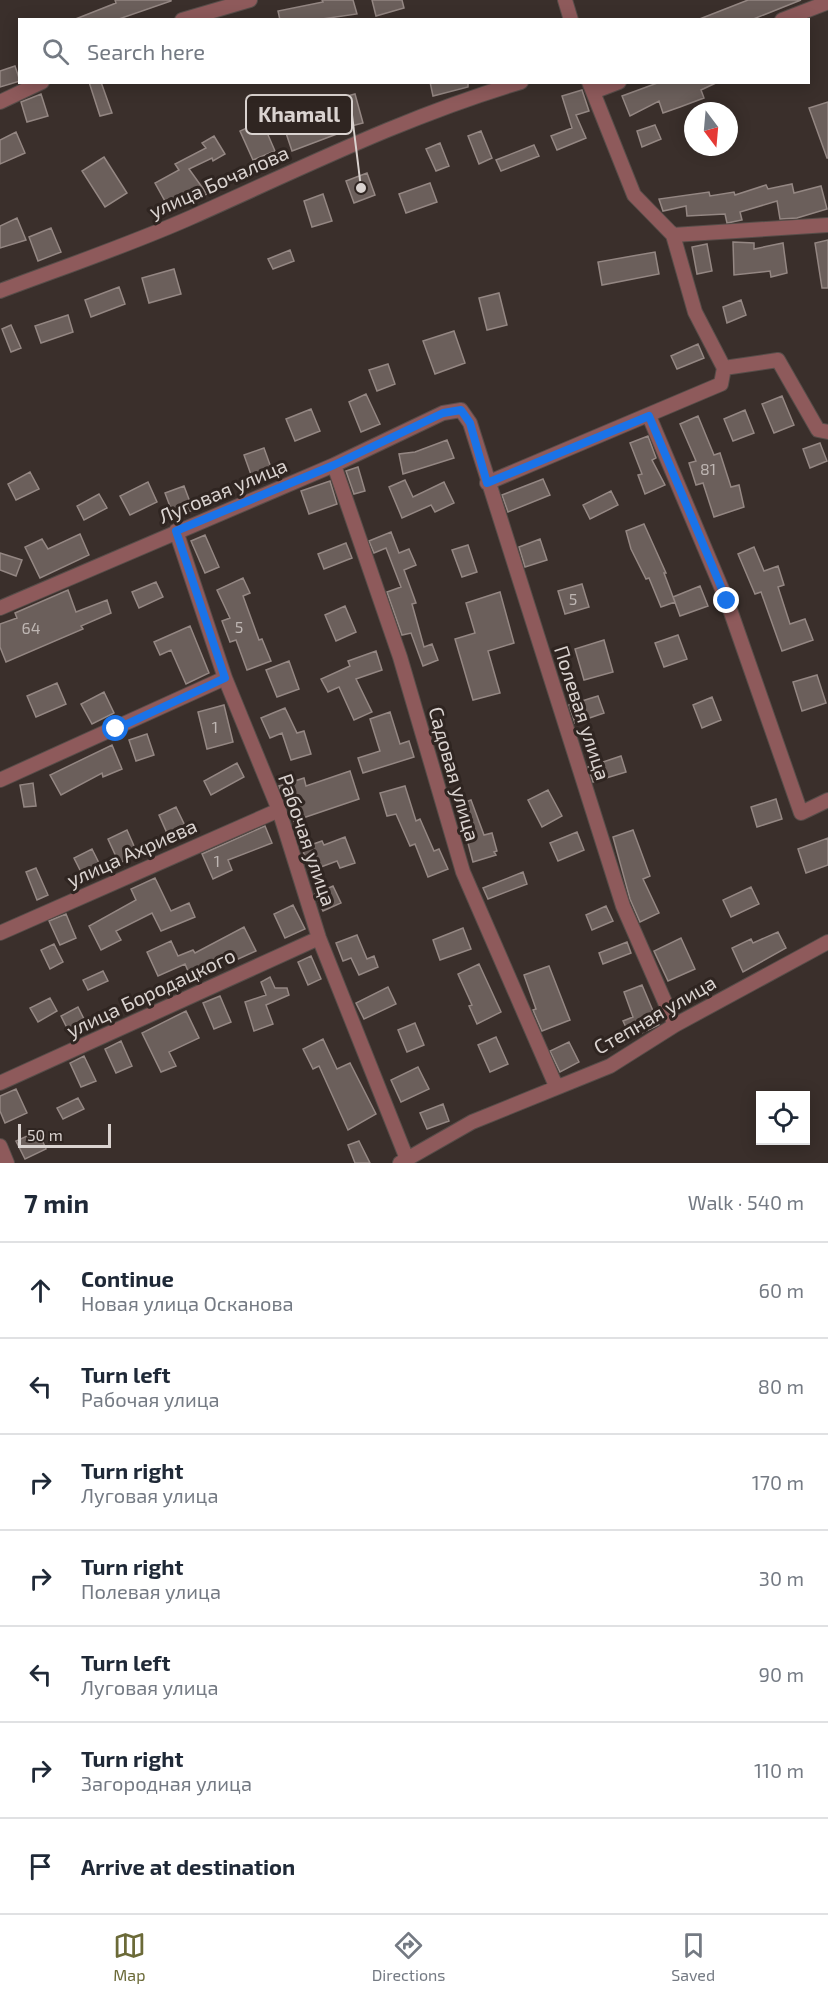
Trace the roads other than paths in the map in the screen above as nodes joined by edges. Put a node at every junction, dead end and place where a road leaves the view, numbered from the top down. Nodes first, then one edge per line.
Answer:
1 (250, 0) edge
2 (565, 0) edge
3 (826, 3) dead end
4 (189, 18) edge
5 (570, 18) edge
6 (787, 18) edge
7 (38, 84) edge
8 (515, 84) edge
9 (608, 84) edge
10 (591, 87) edge
11 (0, 102) edge
12 (828, 225) edge
13 (673, 234) junction
14 (0, 291) edge
15 (724, 368) junction
16 (461, 410) joint
17 (649, 416) junction
18 (828, 432) edge
19 (334, 465) junction
20 (487, 483) junction
21 (176, 531) junction
22 (0, 608) edge
23 (225, 678) junction
24 (0, 780) edge
25 (828, 800) edge
26 (279, 810) junction
27 (0, 933) edge
28 (319, 938) junction
29 (828, 942) edge
30 (675, 1025) junction
31 (0, 1083) edge
32 (555, 1086) junction
33 (0, 1146) edge
34 (404, 1161) edge
35 (7, 1163) edge

1 - 4 street
2 - 5 street
3 - 6 street
7 - 11 street
8 - 14 street, улица Бочалова
9 - 10 street
10 - 13 street
12 - 13 street
13 - 15 street
15 - 17 street
15 - 18 street
16 - 19 street, Луговая улица
16 - 20 street, Полевая улица
17 - 20 street
17 - 25 street
19 - 21 street, Луговая улица
19 - 32 street, Садовая улица
20 - 30 street, Полевая улица
21 - 22 street, Луговая улица
21 - 23 street, Рабочая улица
23 - 24 street
23 - 26 street, Рабочая улица
26 - 27 street, улица Ахриева
26 - 28 street, Рабочая улица
28 - 31 street, улица Бородацкого
28 - 34 street, Рабочая улица
29 - 30 street, Степная улица
30 - 32 street, Степная улица
32 - 34 street, Степная улица
33 - 35 street

